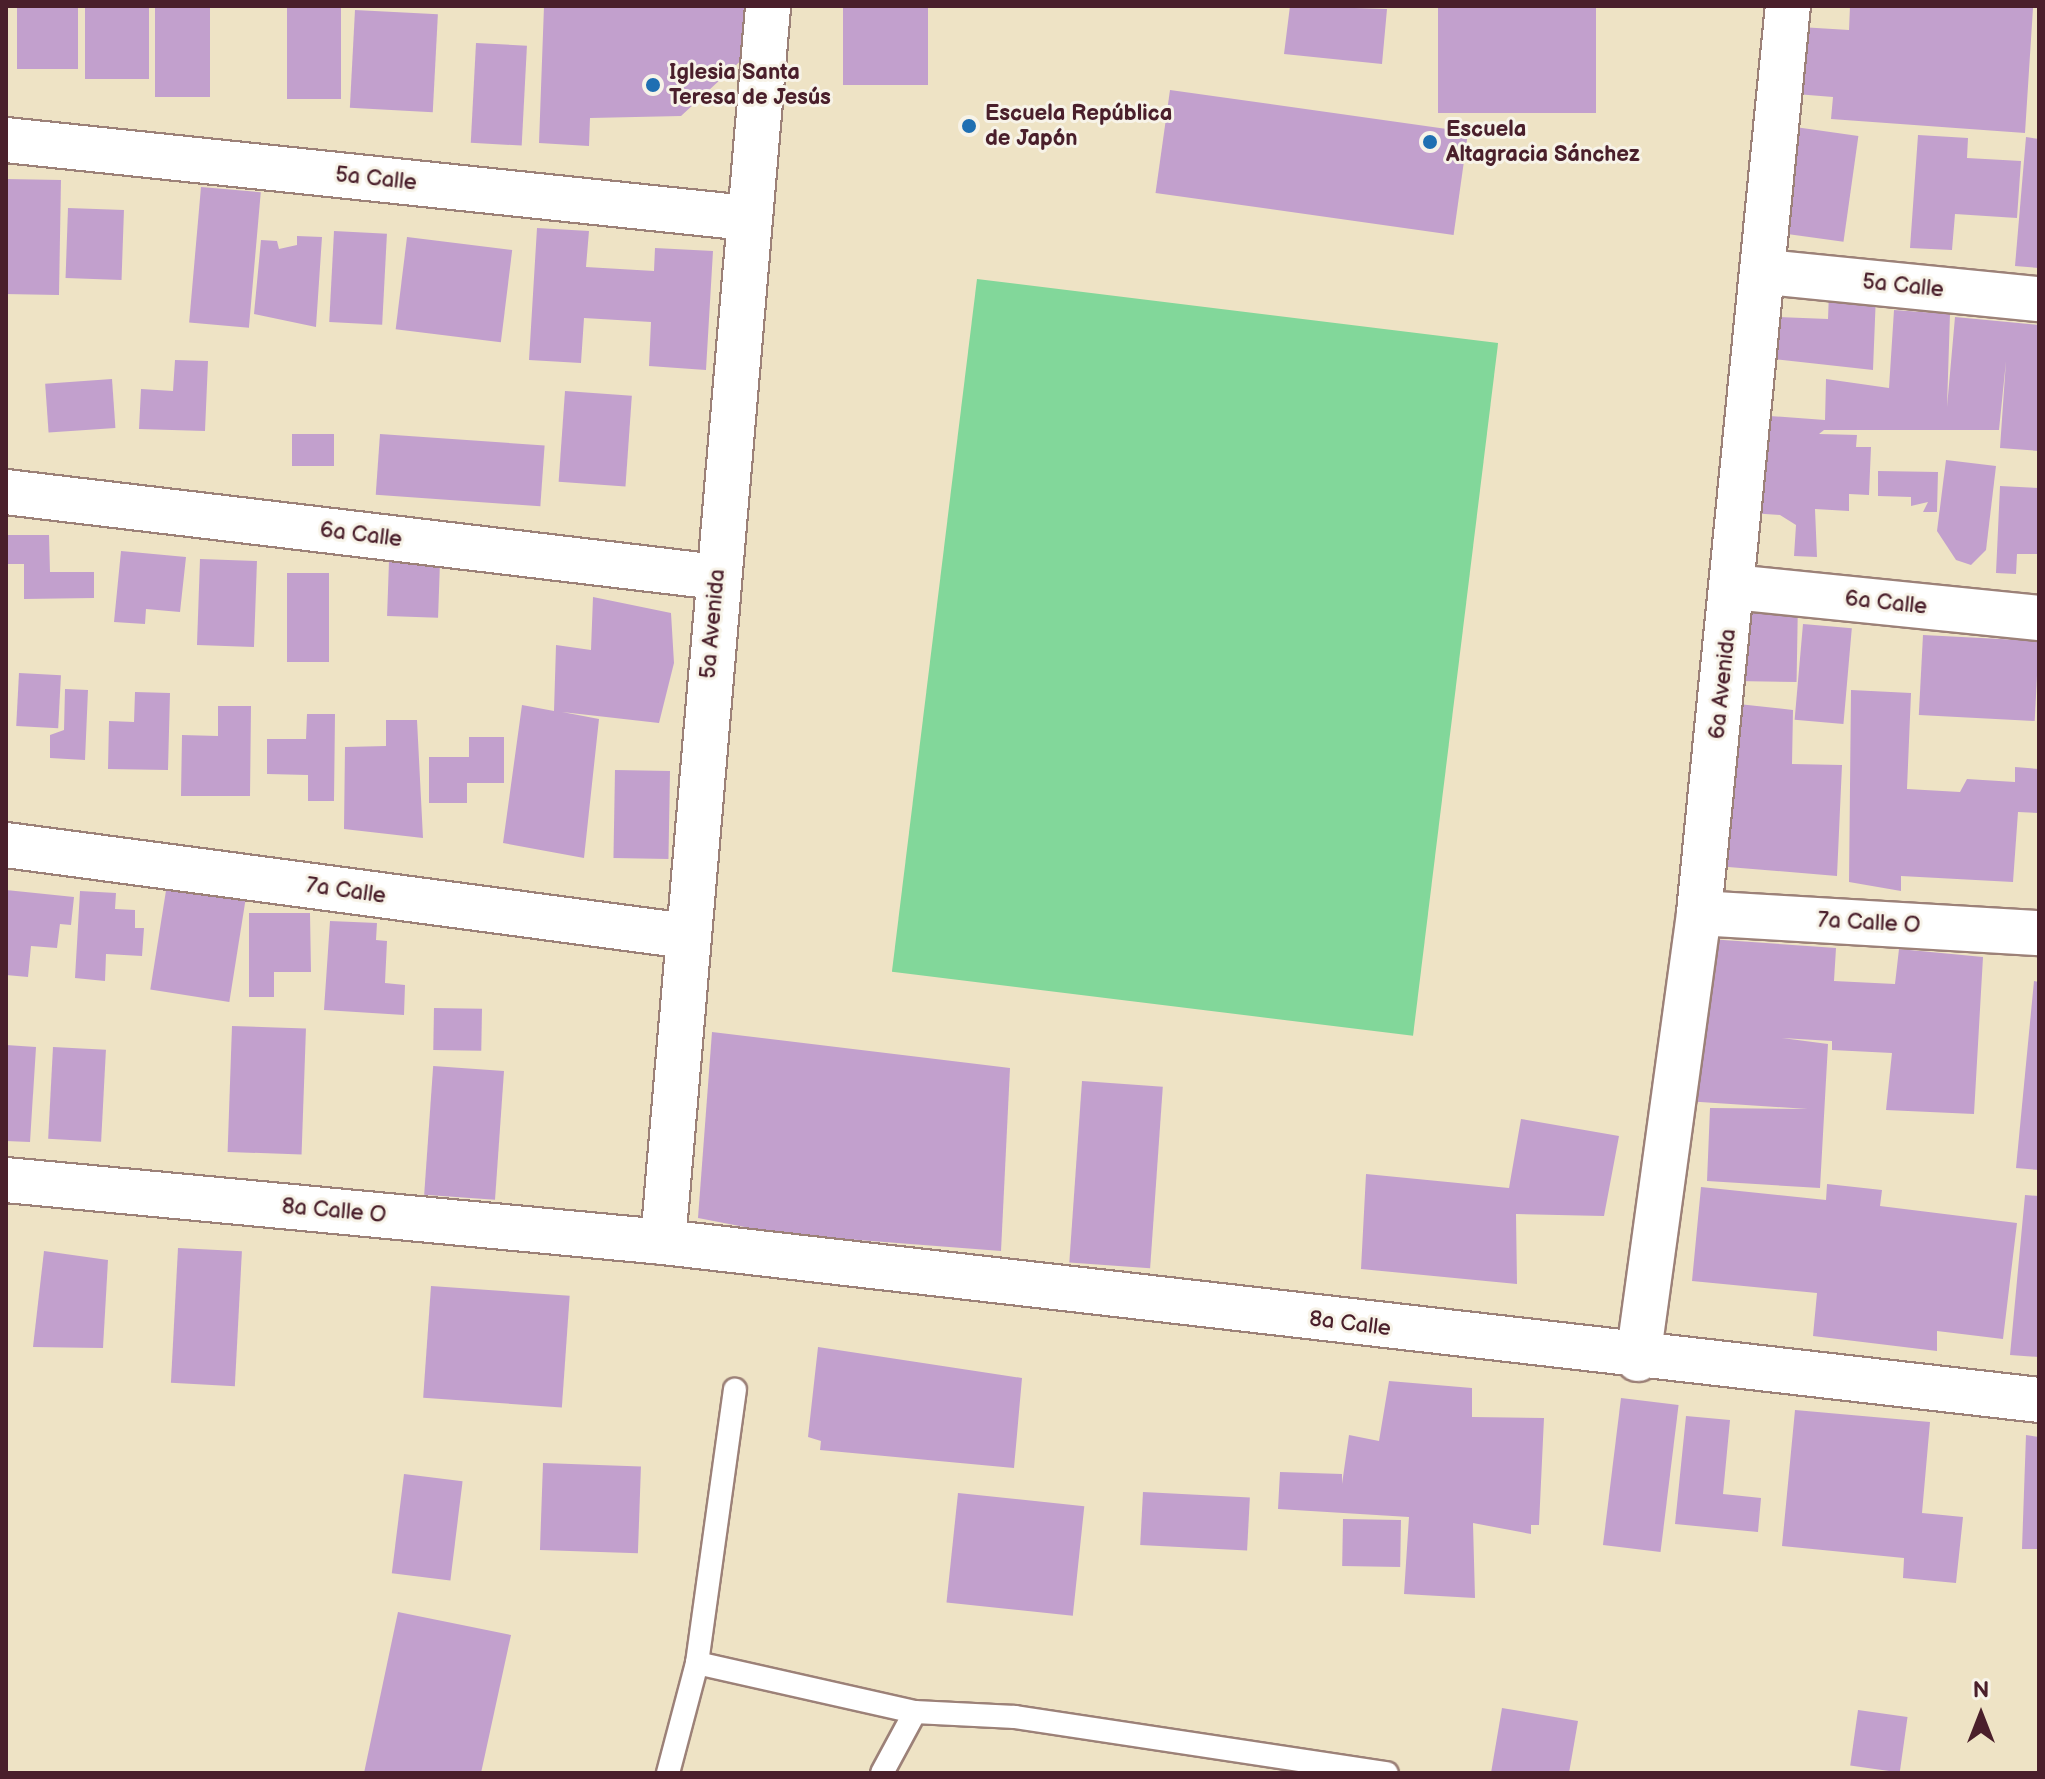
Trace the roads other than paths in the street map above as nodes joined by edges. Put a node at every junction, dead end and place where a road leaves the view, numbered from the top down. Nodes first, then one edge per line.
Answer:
1 (768, 6) edge
2 (1788, 6) edge
3 (6, 140) edge
4 (747, 218) junction
5 (1767, 272) junction
6 (2039, 299) edge
7 (6, 492) edge
8 (717, 577) junction
9 (1734, 587) junction
10 (2039, 618) edge
11 (6, 845) edge
12 (1699, 913) junction
13 (2039, 933) edge
14 (686, 936) junction
15 (6, 1180) edge
16 (663, 1242) junction
17 (1638, 1359) junction
18 (735, 1390) dead end
19 (2039, 1400) edge
20 (697, 1663) junction
21 (915, 1712) junction
22 (1264, 1764) edge
23 (668, 1773) edge
24 (882, 1773) edge
25 (1387, 1773) edge

1 - 4 street, 5a Avenida
2 - 5 street, 6a Avenida
3 - 4 street, 5a Calle
4 - 8 street, 5a Avenida
5 - 6 street, 5a Calle
5 - 9 street, 6a Avenida
7 - 8 street, 6a Calle
8 - 14 street, 5a Avenida
9 - 10 street, 6a Calle
9 - 12 street, 6a Avenida
11 - 14 street, 7a Calle
12 - 13 street, 7a Calle O
12 - 17 street, 6a Avenida
14 - 16 street, 5a Avenida
15 - 16 street, 8a Calle O
16 - 17 street, 8a Calle
17 - 19 street, 8a Calle
18 - 20 lane
20 - 21 lane
20 - 23 lane
21 - 22 lane
21 - 24 lane
22 - 25 lane

